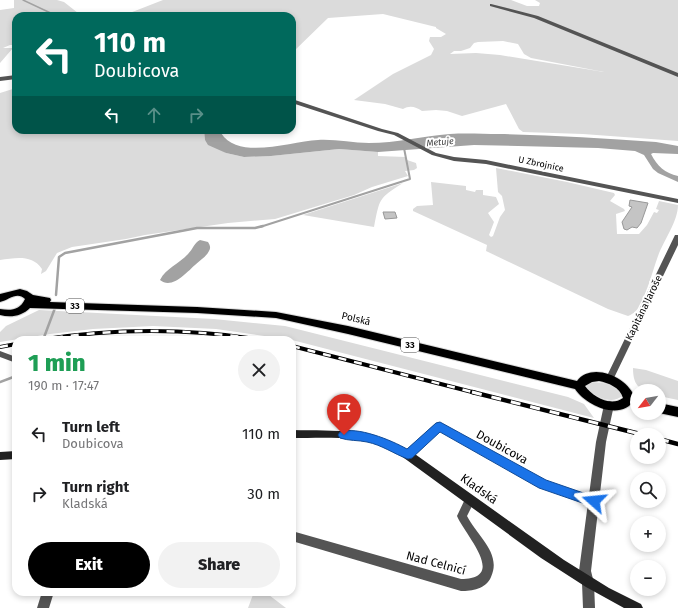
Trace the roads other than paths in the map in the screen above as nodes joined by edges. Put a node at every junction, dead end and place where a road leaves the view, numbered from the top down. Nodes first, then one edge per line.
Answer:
1 (491, 5) dead end
2 (678, 75) edge
3 (12, 77) edge
4 (0, 79) edge
5 (296, 102) edge
6 (678, 201) edge
7 (678, 237) edge
8 (2, 296) edge
9 (28, 302) junction
10 (0, 312) edge
11 (0, 354) edge
12 (12, 358) edge
13 (609, 380) junction
14 (579, 386) junction
15 (630, 394) edge
16 (630, 401) edge
17 (609, 405) junction
18 (666, 409) edge
19 (678, 412) edge
20 (296, 434) edge
21 (12, 455) edge
22 (408, 455) junction
23 (0, 456) edge
24 (470, 500) junction
25 (594, 501) junction
26 (296, 537) edge
27 (588, 583) junction
28 (47, 596) edge
29 (43, 608) edge
30 (589, 608) edge
31 (637, 608) edge

1 - 2 street
3 - 4 street
5 - 6 street, U Zbrojnice
7 - 13 street, Kapitána Jaroše
8 - 9 main road
9 - 10 main road
9 - 14 main road, Polská / 33
11 - 12 street
13 - 14 main road
13 - 15 main road
14 - 17 main road
16 - 17 main road
17 - 25 street
18 - 19 main road
20 - 22 main road, Kladská
21 - 23 main road
22 - 24 main road, Kladská
22 - 25 street, Doubicova
24 - 26 street, Nad Celnicí
24 - 27 main road, Kladská
25 - 27 street
27 - 30 street
27 - 31 main road, Kladská
28 - 29 street

